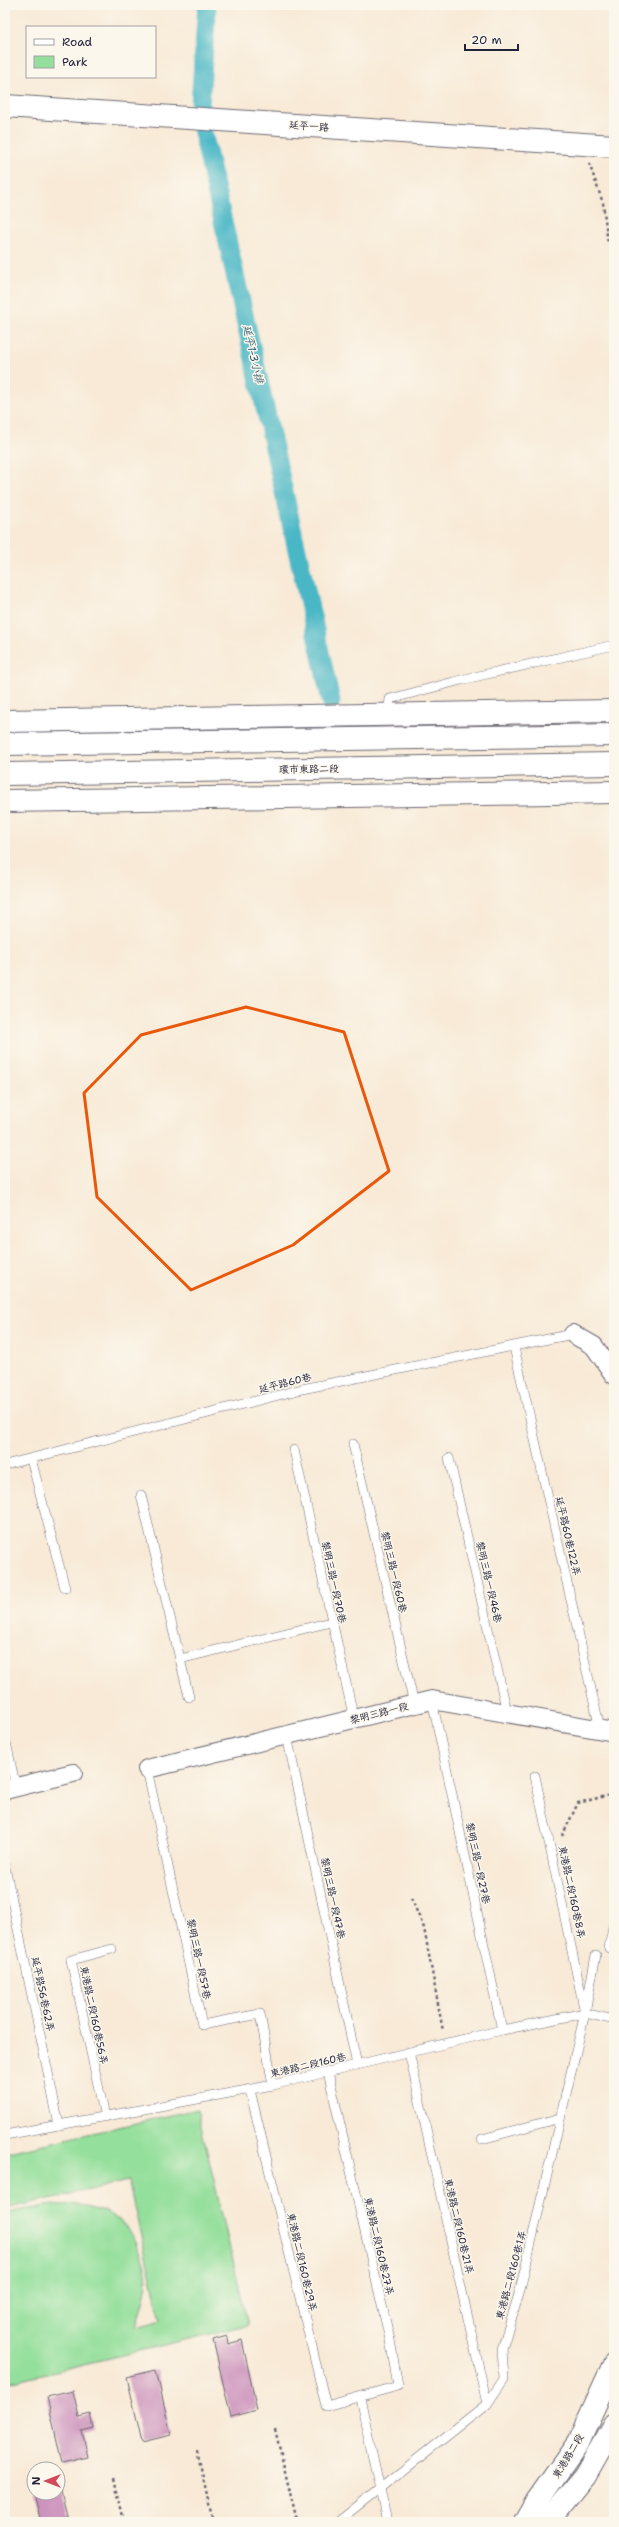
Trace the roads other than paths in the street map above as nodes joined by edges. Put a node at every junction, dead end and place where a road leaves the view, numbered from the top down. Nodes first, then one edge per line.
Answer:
1 (5, 106) edge
2 (614, 146) edge
3 (614, 645) edge
4 (614, 711) edge
5 (388, 714) junction
6 (5, 721) edge
7 (614, 734) edge
8 (388, 738) junction
9 (5, 744) edge
10 (614, 764) edge
11 (389, 768) junction
12 (5, 774) edge
13 (614, 792) edge
14 (389, 795) junction
15 (5, 801) edge
16 (572, 1334) joint
17 (514, 1347) junction
18 (614, 1375) edge
19 (353, 1444) dead end
20 (294, 1450) dead end
21 (449, 1458) dead end
22 (31, 1459) junction
23 (5, 1465) edge
24 (141, 1495) dead end
25 (65, 1588) dead end
26 (331, 1622) junction
27 (180, 1659) junction
28 (189, 1697) dead end
29 (432, 1700) junction
30 (414, 1704) junction
31 (507, 1712) junction
32 (354, 1719) junction
33 (607, 1731) edge
34 (287, 1736) junction
35 (5, 1738) edge
36 (147, 1769) joint
37 (74, 1773) dead end
38 (536, 1776) dead end
39 (11, 1789) edge
40 (5, 1868) edge
41 (614, 1923) edge
42 (112, 1949) dead end
43 (614, 1950) edge
44 (596, 1955) dead end
45 (585, 2013) junction
46 (614, 2020) edge
47 (502, 2030) junction
48 (409, 2052) junction
49 (357, 2065) junction
50 (328, 2072) junction
51 (273, 2085) junction
52 (250, 2090) junction
53 (105, 2117) junction
54 (560, 2118) junction
55 (59, 2125) junction
56 (5, 2135) edge
57 (482, 2139) dead end
58 (614, 2364) edge
59 (360, 2398) junction
60 (487, 2404) junction
61 (614, 2425) edge
62 (380, 2490) junction
63 (338, 2522) edge
64 (387, 2522) edge
65 (525, 2522) edge
66 (547, 2522) edge

1 - 2 main road, 延平一路
3 - 5 lane
4 - 5 main road
5 - 6 main road
5 - 8 main road
7 - 8 main road
8 - 9 main road
8 - 11 main road
10 - 11 main road, 環市東路二段
11 - 12 main road, 環市東路二段
11 - 14 main road
13 - 14 main road
14 - 15 main road
16 - 17 lane, 延平路60巷
16 - 18 street
17 - 22 lane, 延平路60巷
17 - 33 lane, 延平路60巷122弄
19 - 30 lane, 黎明三路一段60巷
20 - 26 lane, 黎明三路一段70巷
21 - 31 lane, 黎明三路一段46巷
22 - 23 lane, 延平路60巷
22 - 25 lane
24 - 27 lane
26 - 27 lane
26 - 32 lane, 黎明三路一段70巷
27 - 28 lane
29 - 30 street, 黎明三路一段
29 - 31 street, 黎明三路一段
29 - 47 lane, 黎明三路一段27巷
30 - 32 street, 黎明三路一段
31 - 33 street, 黎明三路一段
32 - 34 street, 黎明三路一段
34 - 36 street, 黎明三路一段
34 - 49 lane, 黎明三路一段47巷
35 - 39 lane
36 - 51 lane, 黎明三路一段57巷
37 - 39 street
38 - 45 lane, 東港路二段160巷8弄
40 - 55 lane, 延平路56巷62弄
41 - 43 lane
42 - 53 lane, 東港路二段160巷56弄
44 - 45 lane, 東港路二段160巷1弄
45 - 46 lane, 東港路二段160巷
45 - 47 lane, 東港路二段160巷
45 - 54 lane, 東港路二段160巷1弄
47 - 48 lane, 東港路二段160巷
48 - 49 lane, 東港路二段160巷
48 - 60 lane, 東港路二段160巷21弄
49 - 50 lane, 東港路二段160巷
50 - 51 lane, 東港路二段160巷
50 - 59 lane, 東港路二段160巷27弄
51 - 52 lane, 東港路二段160巷
52 - 53 lane, 東港路二段160巷
52 - 59 lane, 東港路二段160巷29弄
53 - 55 lane, 東港路二段160巷
54 - 57 lane
54 - 60 lane, 東港路二段160巷1弄
55 - 56 lane, 東港路二段160巷
58 - 65 main road, 東港路二段
59 - 62 lane
60 - 62 lane, 東港路二段160巷1弄
61 - 66 main road
62 - 63 lane, 東港路二段160巷1弄
62 - 64 lane

